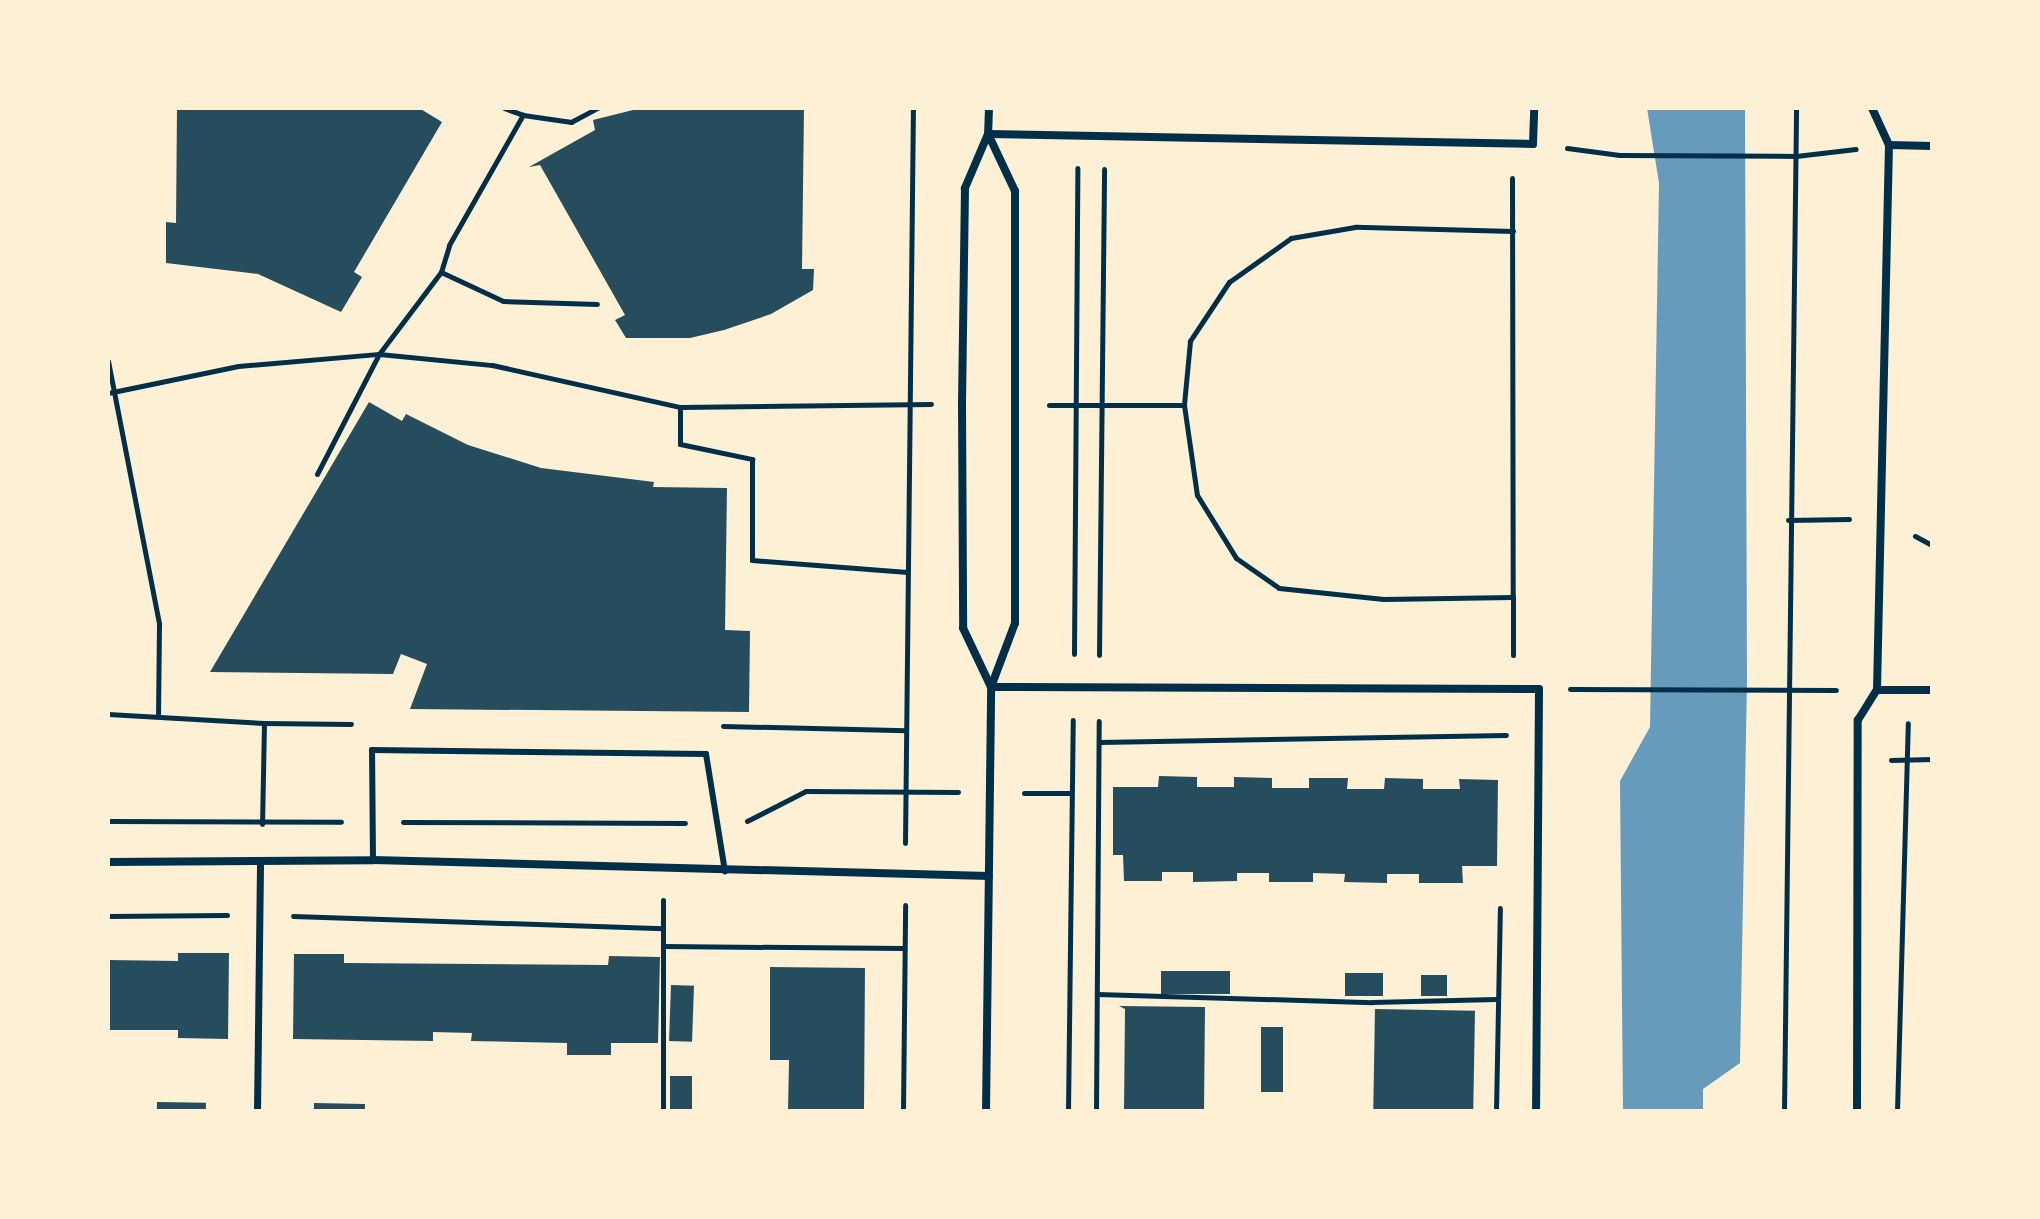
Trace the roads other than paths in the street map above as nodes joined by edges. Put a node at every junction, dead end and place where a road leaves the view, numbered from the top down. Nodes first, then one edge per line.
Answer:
1 (989, 108) edge
2 (1534, 108) edge
3 (1872, 108) edge
4 (988, 134) junction
5 (1889, 145) junction
6 (1932, 146) edge
7 (991, 687) junction
8 (1877, 690) junction
9 (1932, 690) edge
10 (373, 860) junction
11 (260, 861) junction
12 (108, 862) edge
13 (725, 871) junction
14 (989, 876) junction
15 (257, 1111) edge
16 (986, 1111) edge
17 (1536, 1111) edge
18 (1857, 1111) edge

1 - 4 street
2 - 4 street
3 - 5 street
4 - 7 street
4 - 7 street
5 - 6 street
5 - 8 street
7 - 14 street
7 - 17 street
8 - 9 street
8 - 18 street
10 - 11 street
10 - 13 street
10 - 13 lane
11 - 12 street
11 - 15 street
13 - 14 street
14 - 16 street

